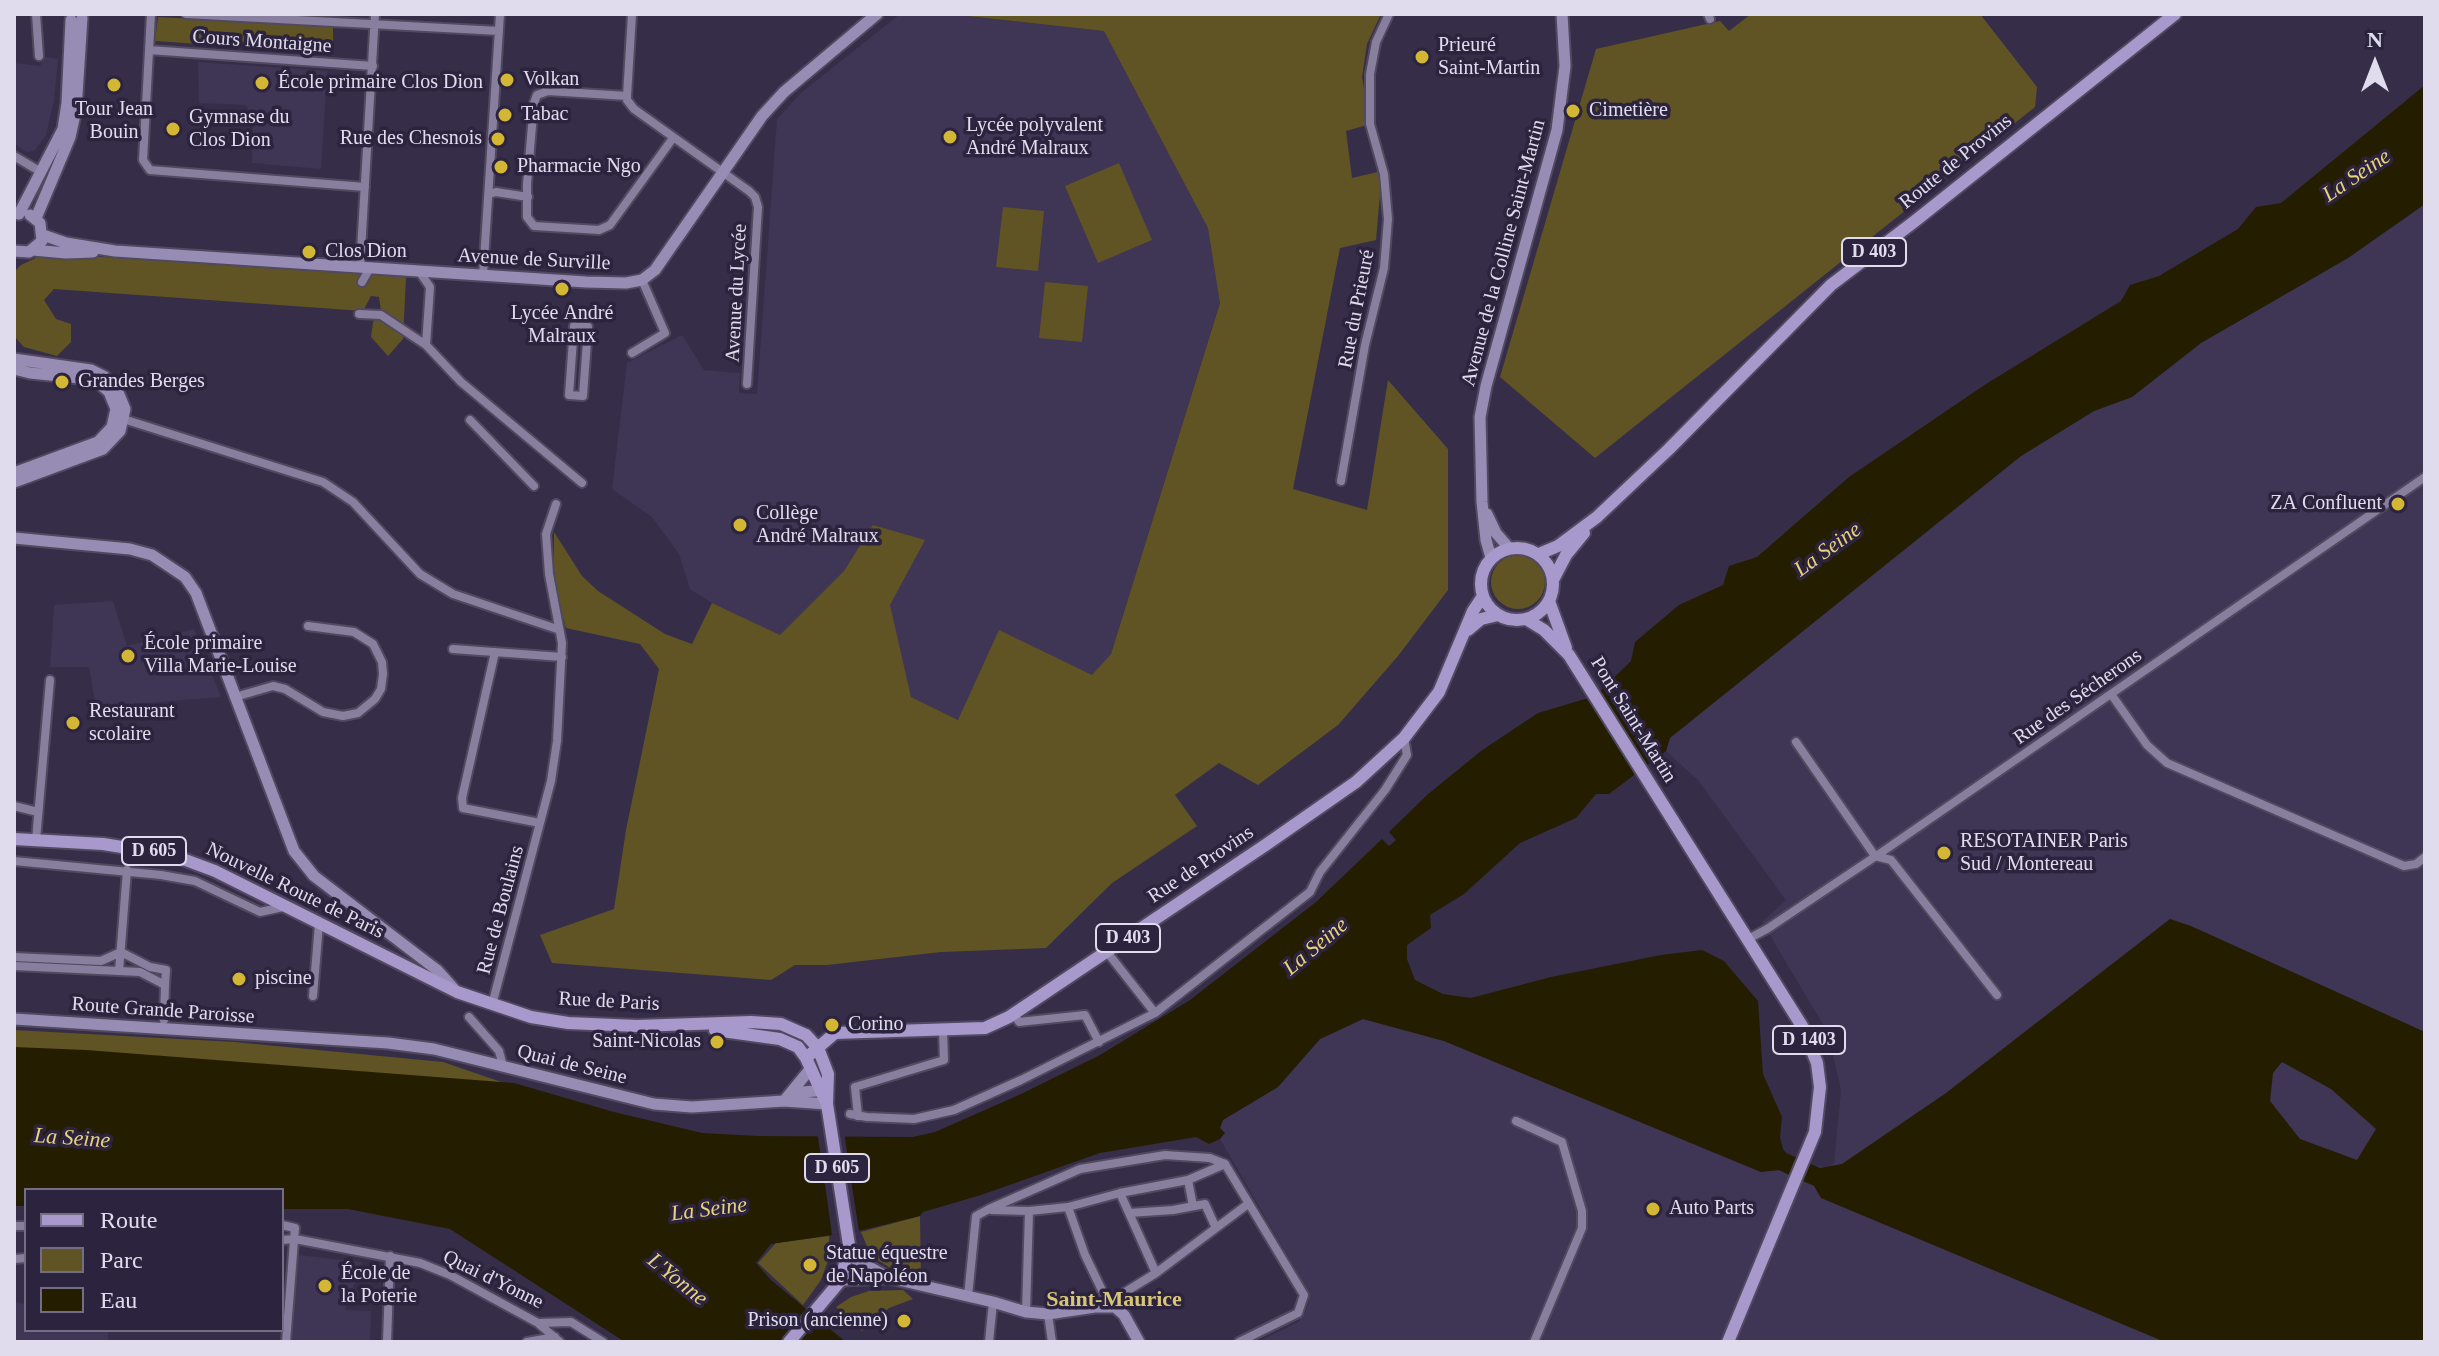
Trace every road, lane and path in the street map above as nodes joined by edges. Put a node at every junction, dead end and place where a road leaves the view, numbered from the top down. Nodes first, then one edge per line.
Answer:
1 (36, 14) edge
2 (151, 14) edge
3 (186, 14) edge
4 (500, 14) edge
5 (632, 14) edge
6 (877, 14) edge
7 (1389, 14) edge
8 (1562, 14) edge
9 (2175, 14) edge
10 (75, 16) edge
11 (375, 19) edge
12 (499, 31) junction
13 (149, 50) junction
14 (39, 56) dead end
15 (373, 66) junction
16 (627, 96) junction
17 (673, 138) junction
18 (14, 156) edge
19 (41, 172) junction
20 (723, 172) junction
21 (365, 187) junction
22 (489, 194) junction
23 (528, 197) junction
24 (16, 215) edge
25 (36, 218) junction
26 (43, 235) junction
27 (33, 250) junction
28 (115, 251) junction
29 (15, 252) edge
30 (365, 267) junction
31 (419, 271) junction
32 (483, 275) junction
33 (642, 280) junction
34 (362, 282) dead end
35 (359, 314) dead end
36 (426, 345) junction
37 (632, 353) dead end
38 (14, 359) edge
39 (14, 369) edge
40 (747, 384) dead end
41 (583, 396) joint
42 (120, 417) junction
43 (470, 420) dead end
44 (14, 473) edge
45 (2425, 477) edge
46 (1341, 481) dead end
47 (14, 482) edge
48 (582, 483) dead end
49 (534, 486) dead end
50 (1482, 502) junction
51 (556, 504) dead end
52 (1597, 517) junction
53 (14, 538) edge
54 (1509, 548) junction
55 (1539, 554) junction
56 (1491, 558) junction
57 (1553, 580) junction
58 (1483, 596) junction
59 (1549, 601) junction
60 (1498, 615) junction
61 (1526, 619) junction
62 (308, 626) dead end
63 (557, 629) junction
64 (1465, 632) junction
65 (453, 649) dead end
66 (495, 652) junction
67 (1569, 655) junction
68 (562, 657) junction
69 (50, 680) dead end
70 (2111, 694) junction
71 (235, 697) junction
72 (1404, 738) junction
73 (1796, 742) dead end
74 (14, 806) edge
75 (38, 812) junction
76 (540, 823) junction
77 (14, 839) edge
78 (36, 840) junction
79 (1875, 856) junction
80 (2425, 857) edge
81 (14, 861) edge
82 (127, 870) junction
83 (283, 907) junction
84 (319, 924) junction
85 (374, 924) junction
86 (393, 937) junction
87 (1748, 939) junction
88 (121, 952) junction
89 (1107, 952) junction
90 (379, 954) junction
91 (14, 957) edge
92 (14, 966) edge
93 (119, 971) junction
94 (165, 985) junction
95 (457, 992) junction
96 (1997, 995) dead end
97 (313, 996) dead end
98 (492, 1005) junction
99 (1155, 1013) junction
100 (1014, 1014) junction
101 (469, 1017) dead end
102 (14, 1019) edge
103 (164, 1020) dead end
104 (684, 1026) junction
105 (943, 1030) junction
106 (310, 1039) joint
107 (1099, 1042) junction
108 (818, 1048) junction
109 (809, 1063) junction
110 (503, 1066) junction
111 (824, 1090) junction
112 (788, 1097) junction
113 (827, 1104) junction
114 (1516, 1121) dead end
115 (1225, 1164) junction
116 (1188, 1180) junction
117 (1120, 1193) junction
118 (1248, 1204) junction
119 (1193, 1206) junction
120 (1068, 1207) junction
121 (989, 1209) junction
122 (1029, 1211) junction
123 (1129, 1213) junction
124 (284, 1225) edge
125 (1216, 1228) junction
126 (295, 1239) junction
127 (284, 1240) edge
128 (848, 1255) junction
129 (390, 1256) junction
130 (1156, 1273) junction
131 (890, 1278) junction
132 (841, 1280) junction
133 (968, 1296) junction
134 (993, 1302) junction
135 (1113, 1307) junction
136 (1026, 1312) junction
137 (1048, 1314) junction
138 (538, 1323) junction
139 (556, 1340) edge
140 (286, 1342) edge
141 (387, 1342) edge
142 (527, 1342) edge
143 (603, 1342) edge
144 (789, 1342) edge
145 (989, 1342) edge
146 (1052, 1342) edge
147 (1139, 1342) edge
148 (1239, 1342) edge
149 (1534, 1342) edge
150 (1728, 1342) edge

1 - 14 street
2 - 13 street
3 - 11 street
4 - 12 street
5 - 16 street
6 - 20 street
7 - 46 street, Rue du Prieuré
8 - 50 street, Avenue de la Colline Saint-Martin
9 - 52 main road, Route de Provins / D 403
10 - 19 street
10 - 25 street
11 - 12 street
11 - 15 street
12 - 22 street
13 - 15 street, Cours Montaigne
13 - 21 street
15 - 21 street
16 - 17 street, Avenue du Lycée
16 - 23 street
17 - 20 street, Avenue du Lycée
17 - 23 street
18 - 19 street
19 - 24 street
20 - 33 street
20 - 40 street, Avenue du Lycée
21 - 30 street
22 - 23 street
22 - 32 street
24 - 25 street
25 - 26 street
26 - 27 street
26 - 28 street, Avenue de Surville
27 - 28 street, Avenue de Surville
27 - 29 street, Avenue de Surville
28 - 30 street, Avenue de Surville
30 - 31 street, Avenue de Surville
30 - 34 street
31 - 32 street, Avenue de Surville
31 - 36 street
32 - 33 street, Avenue de Surville
33 - 37 street
35 - 36 street
36 - 48 street
38 - 42 street
39 - 42 street
41 - 41 street
42 - 44 street
42 - 47 street
42 - 63 street
43 - 49 street
45 - 70 street, Rue des Sécherons
50 - 54 street, Avenue de la Colline Saint-Martin
50 - 56 street, Avenue de la Colline Saint-Martin
51 - 63 street, Rue de Boulains
52 - 55 main road, D 403
52 - 57 main road, D 403
53 - 71 street
54 - 55 main road
54 - 56 main road
55 - 57 main road
56 - 58 main road
57 - 59 main road
58 - 60 main road
58 - 64 main road, Rue de Provins / D 403
59 - 61 main road
59 - 67 main road, D 1403
60 - 61 main road
60 - 64 main road
61 - 67 main road, D 1403
62 - 71 street
63 - 68 street, Rue de Boulains
64 - 72 main road, Rue de Provins / D 403
65 - 66 street
66 - 68 street
66 - 76 street, Rue de Boulains
67 - 87 main road, Pont Saint-Martin / D 1403
68 - 76 street, Rue de Boulains
69 - 75 street
70 - 79 street, Rue des Sécherons
70 - 80 street
71 - 85 street
72 - 89 main road, Rue de Provins / D 403
72 - 99 street
73 - 79 street
74 - 75 street
75 - 78 street
76 - 98 street, Rue de Boulains
77 - 78 main road, Nouvelle Route de Paris / D 605
78 - 83 main road, Nouvelle Route de Paris / D 605
79 - 87 street, Rue des Sécherons
79 - 96 street
81 - 82 street
82 - 83 street
82 - 88 street
83 - 84 main road, Nouvelle Route de Paris / D 605
84 - 90 main road, Nouvelle Route de Paris / D 605
84 - 97 street
85 - 86 street
85 - 90 street
86 - 90 street
86 - 95 street
87 - 150 main road, D 1403
88 - 91 street
88 - 93 street
88 - 94 street
89 - 99 street
89 - 100 main road, Rue de Provins / D 403
90 - 95 main road, Nouvelle Route de Paris / D 605
92 - 93 street
93 - 94 street
94 - 103 street
95 - 98 main road, D 605
98 - 104 main road, Rue de Paris / D 605
99 - 107 street
100 - 105 main road, Rue de Provins / D 403
100 - 107 street
101 - 110 street
102 - 106 street, Route Grande Paroisse
104 - 108 main road, Rue de Paris / D 605
104 - 109 main road, Rue de Paris / D 605
105 - 107 street
105 - 108 main road, Rue de Provins / D 403
106 - 110 street, Quai de Seine
108 - 109 main road, Rue de Provins / D 403
108 - 111 main road, D 605
109 - 111 main road, D 605
109 - 112 street
110 - 112 street, Quai de Seine
111 - 112 street
111 - 113 main road, D 605
112 - 113 street, Quai de Seine
113 - 128 main road, D 605
114 - 149 street
115 - 116 street
115 - 118 street
115 - 121 street
116 - 117 street
116 - 119 street
117 - 120 street
117 - 123 street
118 - 125 street
118 - 148 street
119 - 123 street
119 - 125 street
120 - 122 street
120 - 135 street
121 - 122 street
121 - 133 street
122 - 136 street
123 - 130 street
124 - 126 street
125 - 130 street
126 - 127 street, Quai d'Yonne
126 - 129 street, Quai d'Yonne
126 - 140 street
128 - 131 street
128 - 132 main road, D 605
129 - 138 street, Quai d'Yonne
129 - 141 street
130 - 135 street
131 - 132 street
131 - 133 street
132 - 144 main road, D 605
133 - 134 street
134 - 136 street
134 - 145 street
135 - 137 street
135 - 147 street
136 - 137 street
137 - 146 street
138 - 139 street
138 - 143 street, Quai d'Yonne
139 - 142 street

